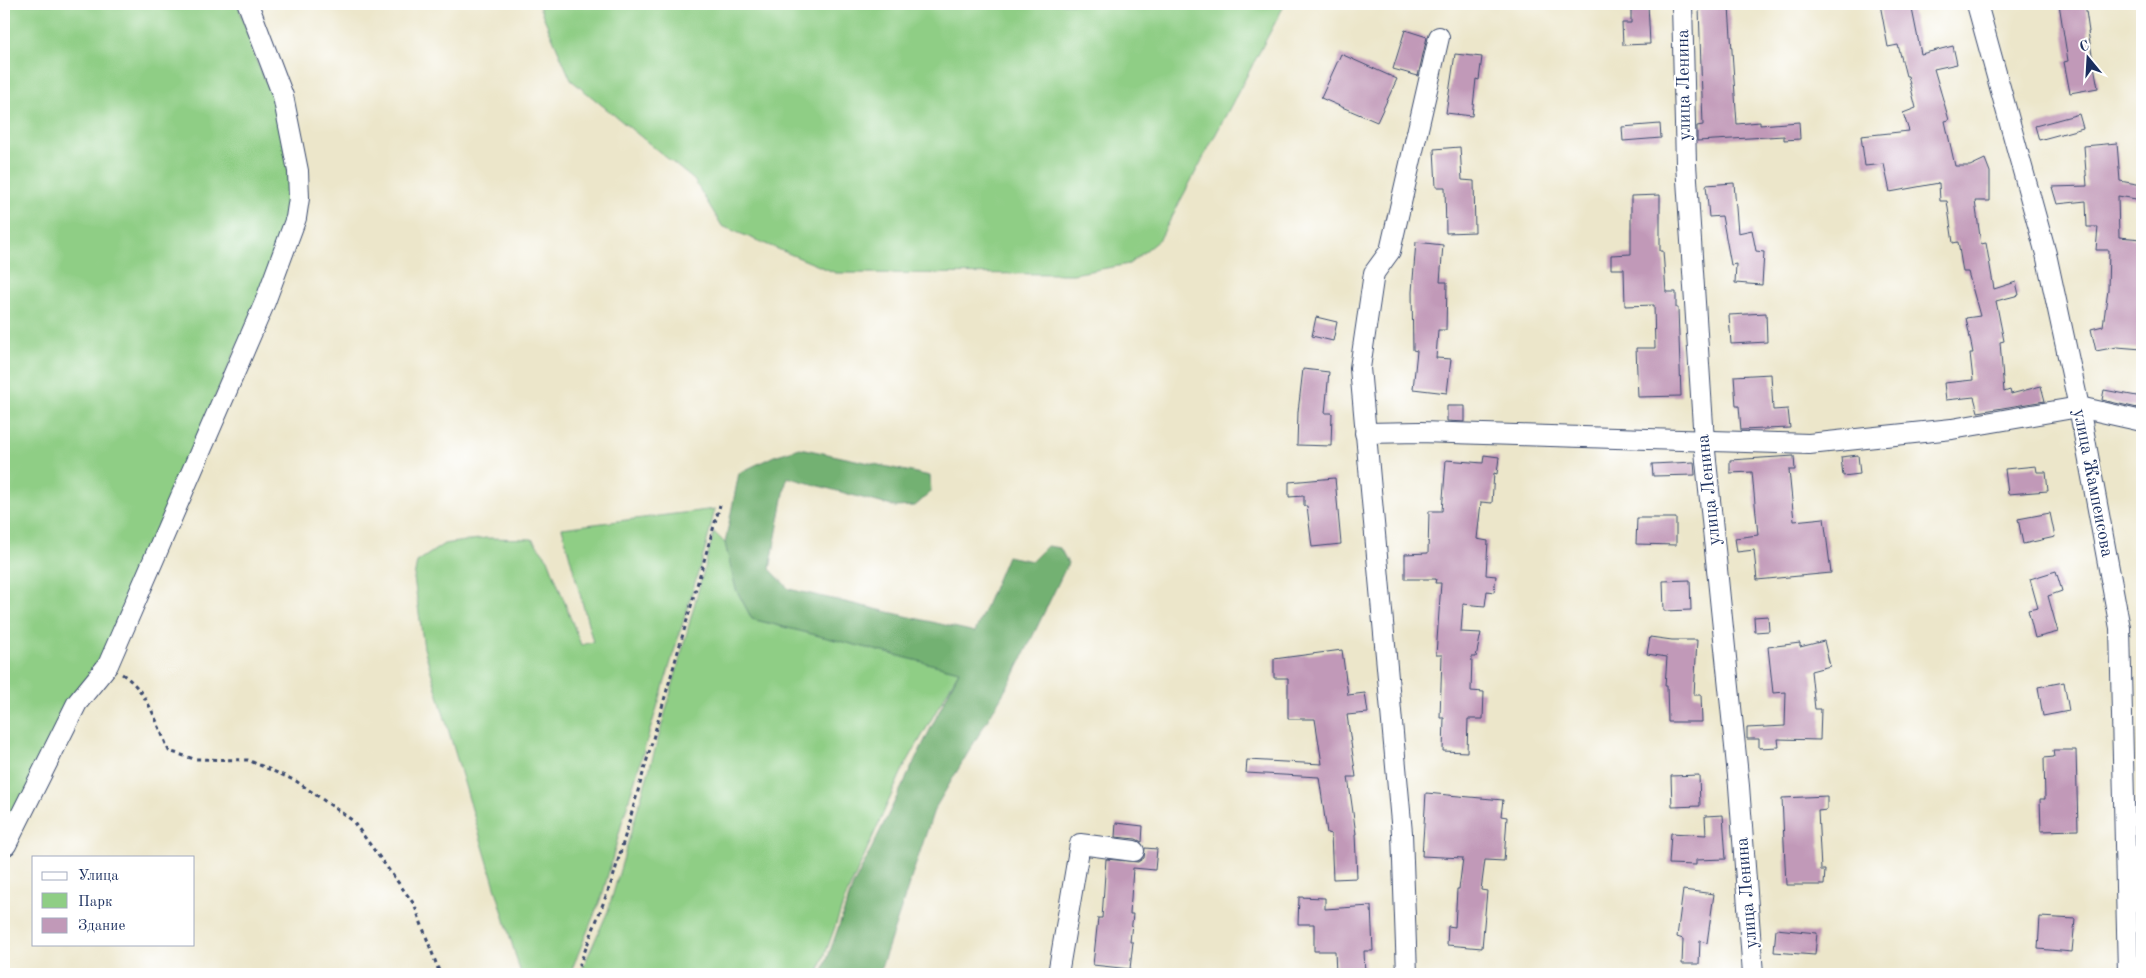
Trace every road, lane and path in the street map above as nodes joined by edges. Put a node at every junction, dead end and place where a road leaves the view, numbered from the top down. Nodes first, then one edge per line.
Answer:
1 (248, 4) edge
2 (1682, 4) edge
3 (1977, 4) edge
4 (1439, 37) dead end
5 (2079, 407) junction
6 (2142, 421) edge
7 (1365, 433) junction
8 (1704, 441) junction
9 (720, 505) dead end
10 (108, 665) junction
11 (6, 845) dead end
12 (1134, 851) dead end
13 (2135, 934) edge
14 (440, 974) edge
15 (576, 974) edge
16 (1058, 974) edge
17 (1407, 974) edge
18 (1753, 974) edge
19 (2128, 974) edge

1 - 10 street
2 - 8 street, улица Ленина
3 - 5 street, улица Жампеисова
4 - 7 street
5 - 6 street
5 - 8 street
5 - 13 street, улица Жампеисова
7 - 8 street
7 - 17 street
8 - 18 street, улица Ленина
9 - 15 path
10 - 11 street
10 - 14 path
12 - 16 street
13 - 19 street, улица Жампеисова

